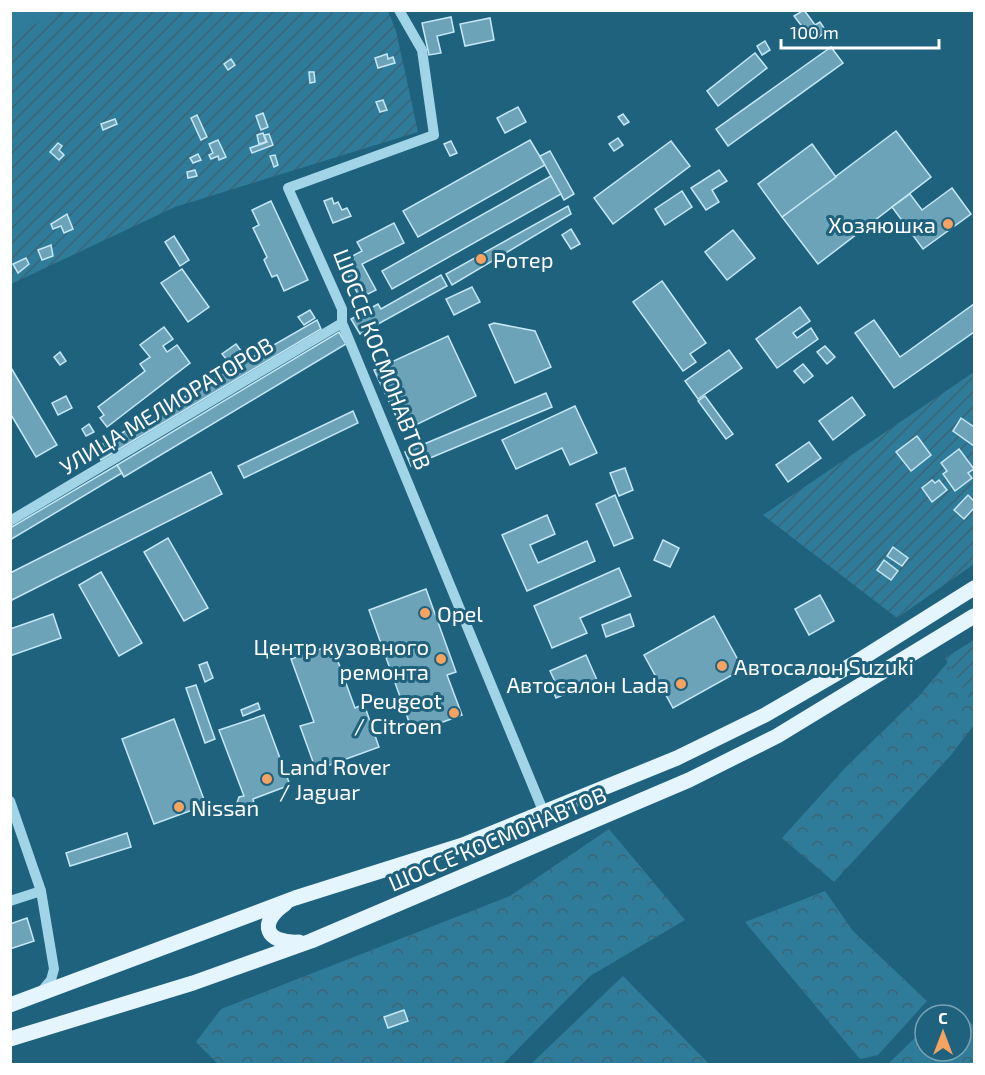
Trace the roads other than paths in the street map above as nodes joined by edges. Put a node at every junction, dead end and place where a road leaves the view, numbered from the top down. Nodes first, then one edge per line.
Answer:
1 (399, 10) edge
2 (342, 323) junction
3 (10, 521) edge
4 (975, 588) edge
5 (975, 616) edge
6 (10, 801) edge
7 (544, 813) junction
8 (41, 891) junction
9 (295, 898) junction
10 (10, 901) edge
11 (311, 941) junction
12 (54, 969) junction
13 (75, 981) junction
14 (40, 993) junction
15 (10, 1005) edge
16 (10, 1039) edge

1 - 2 street, ШОССЕ КОСМОНАВТОВ
2 - 3 street, УЛИЦА МЕЛИОРАТОРОВ
2 - 7 street, ШОССЕ КОСМОНАВТОВ
4 - 7 main road, ШОССЕ КОСМОНАВТОВ
5 - 11 main road, ШОССЕ КОСМОНАВТОВ
6 - 8 street
7 - 9 main road, ШОССЕ КОСМОНАВТОВ
8 - 10 street
8 - 12 street
9 - 11 main road
9 - 13 main road, ШОССЕ КОСМОНАВТОВ
11 - 16 main road, ШОССЕ КОСМОНАВТОВ
12 - 13 street
12 - 14 street
13 - 14 main road, ШОССЕ КОСМОНАВТОВ
14 - 15 main road, ШОССЕ КОСМОНАВТОВ

